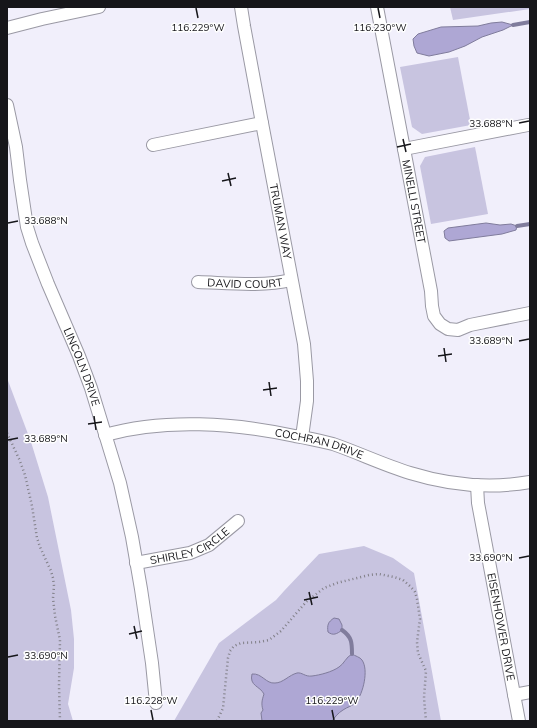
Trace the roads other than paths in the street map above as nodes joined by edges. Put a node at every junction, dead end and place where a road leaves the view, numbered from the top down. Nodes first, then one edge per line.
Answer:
1 (99, 7) edge
2 (241, 7) edge
3 (377, 7) edge
4 (7, 28) edge
5 (7, 105) edge
6 (262, 123) junction
7 (528, 125) dead end
8 (153, 145) dead end
9 (404, 149) junction
10 (291, 280) junction
11 (198, 282) dead end
12 (530, 313) edge
13 (105, 435) junction
14 (302, 437) junction
15 (530, 482) edge
16 (477, 486) junction
17 (238, 521) dead end
18 (136, 563) junction
19 (530, 692) edge
20 (514, 695) junction
21 (156, 703) dead end
22 (519, 721) edge

1 - 4 street
2 - 6 street, TRUMAN WAY
3 - 9 street, MINELLI STREET
5 - 13 street, LINCOLN DRIVE
6 - 8 street
6 - 10 street, TRUMAN WAY
7 - 9 street
9 - 12 street, MINELLI STREET
10 - 11 street, DAVID COURT
10 - 14 street, TRUMAN WAY
13 - 14 street, COCHRAN DRIVE
13 - 18 street, LINCOLN DRIVE
14 - 16 street, COCHRAN DRIVE
15 - 16 street, COCHRAN DRIVE
16 - 20 street, EISENHOWER DRIVE
17 - 18 street, SHIRLEY CIRCLE
18 - 21 street, LINCOLN DRIVE
19 - 20 street
20 - 22 street, EISENHOWER DRIVE

